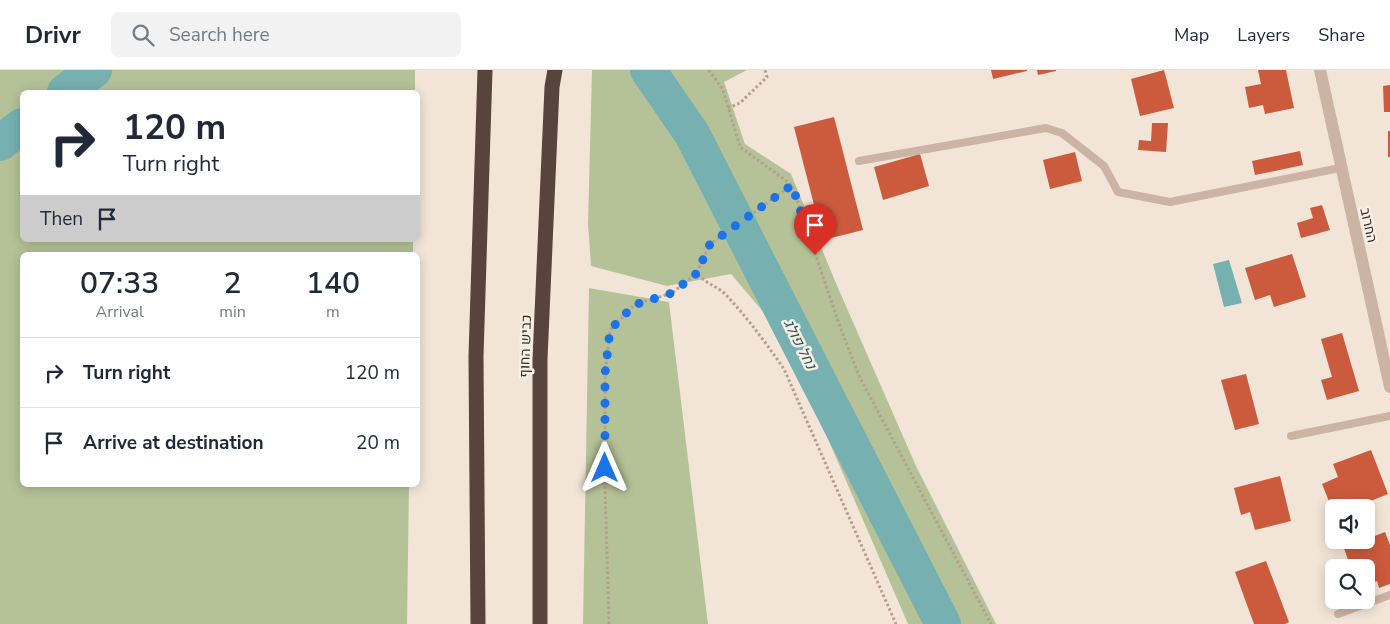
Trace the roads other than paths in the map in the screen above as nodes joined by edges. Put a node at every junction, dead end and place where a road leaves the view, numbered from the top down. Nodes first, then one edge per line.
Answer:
1 (485, 70) edge
2 (555, 70) edge
3 (1320, 70) edge
4 (859, 161) dead end
5 (1340, 168) junction
6 (1390, 387) edge
7 (1390, 416) edge
8 (1291, 436) dead end
9 (1390, 595) edge
10 (1338, 614) dead end
11 (478, 624) edge
12 (540, 624) edge

1 - 11 highway
2 - 12 highway, כביש החוף
3 - 5 street, החרוב
4 - 5 lane
5 - 6 street, החרוב
7 - 8 lane
9 - 10 lane

